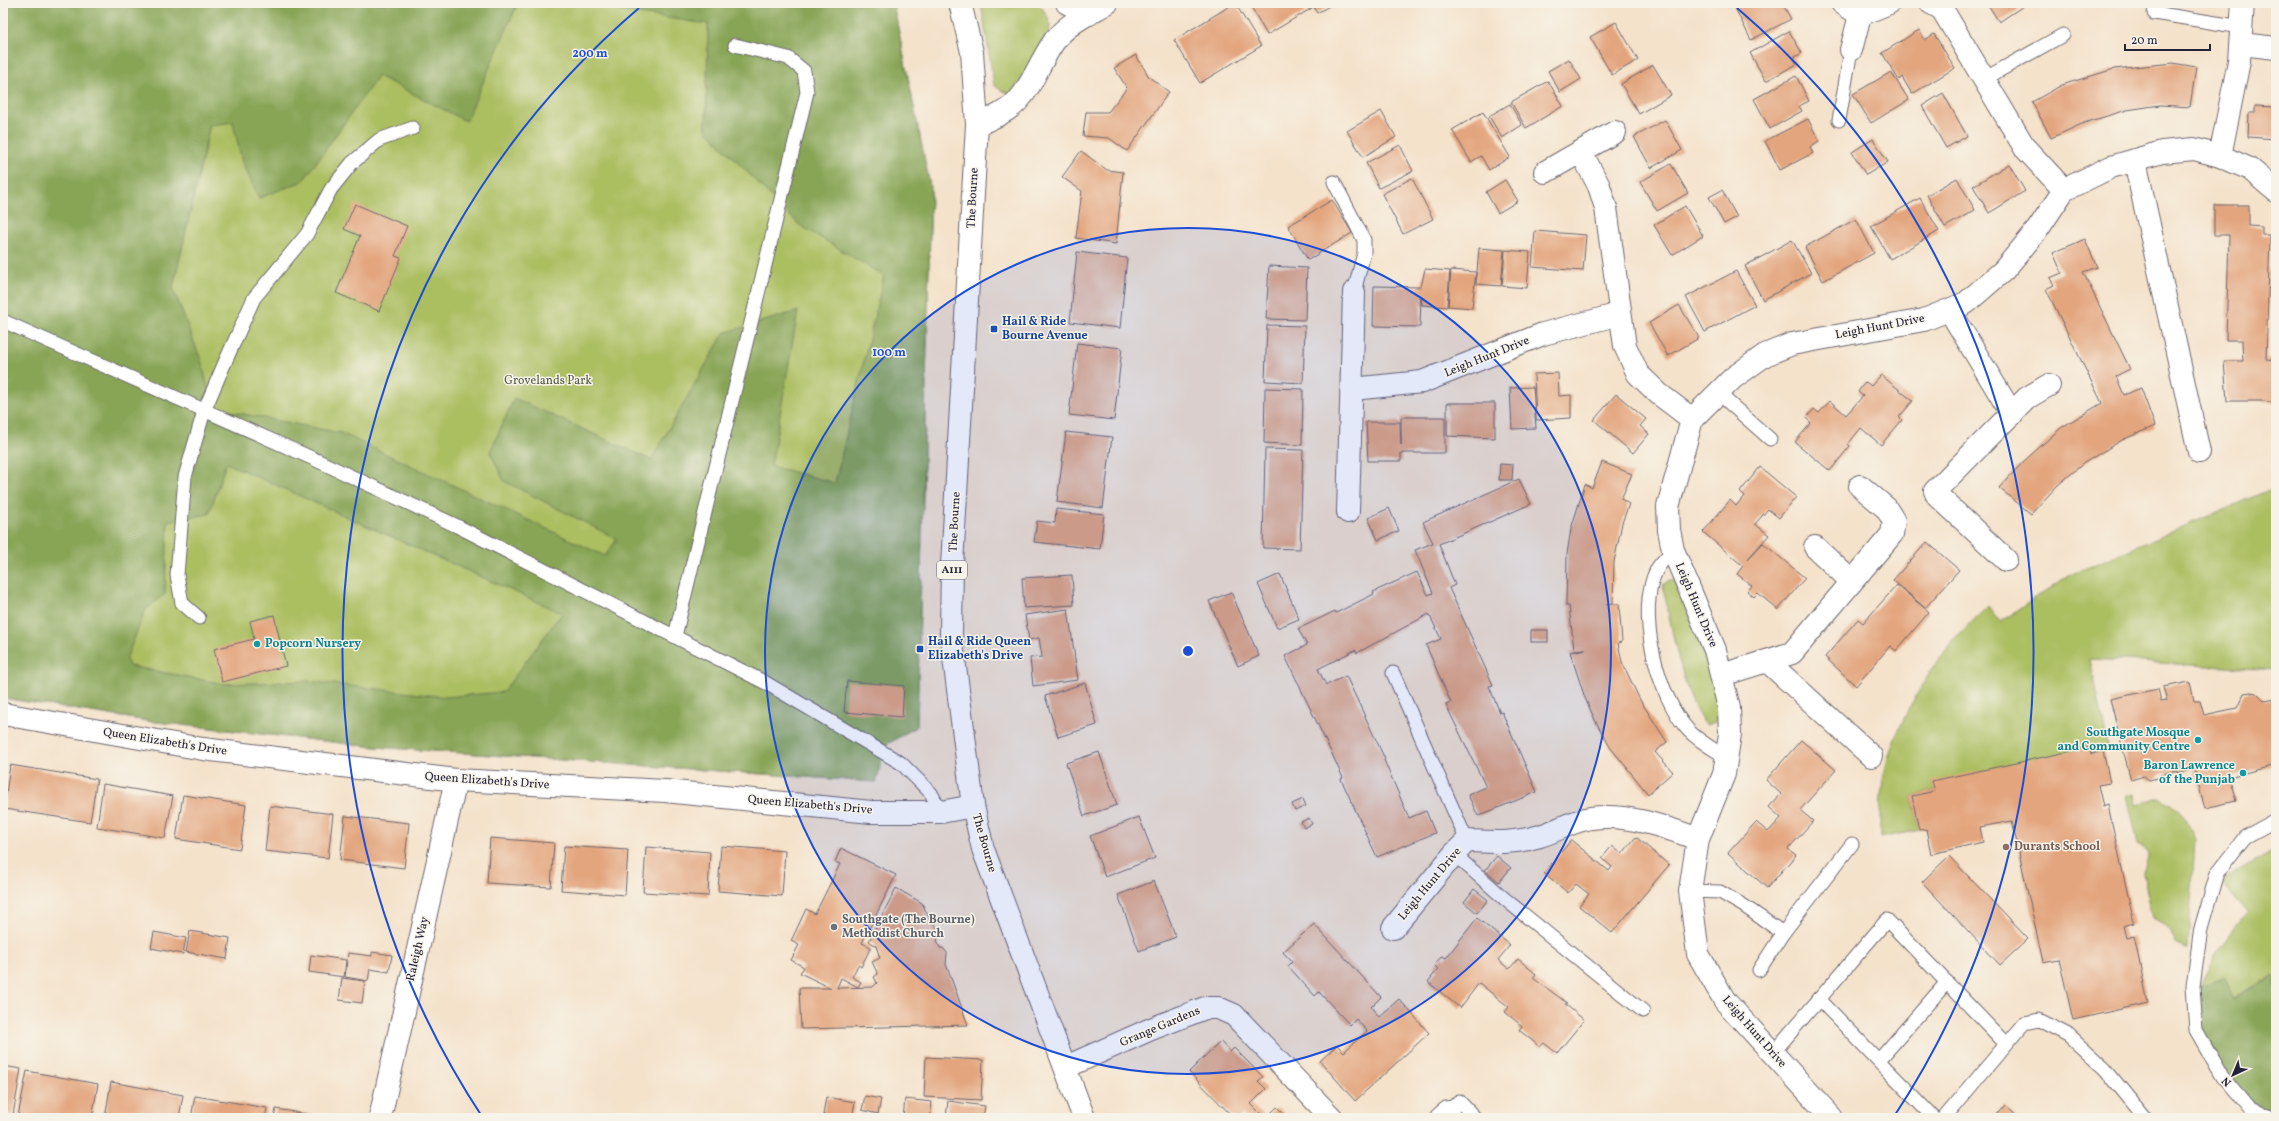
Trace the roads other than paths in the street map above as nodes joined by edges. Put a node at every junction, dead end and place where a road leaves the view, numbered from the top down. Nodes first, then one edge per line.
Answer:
1 (960, 3) edge
2 (1067, 3) edge
3 (1842, 3) edge
4 (1889, 3) edge
5 (2242, 3) edge
6 (1939, 5) edge
7 (1098, 8) edge
8 (2154, 13) dead end
9 (1860, 14) junction
10 (2063, 35) dead end
11 (2241, 36) junction
12 (735, 45) dead end
13 (2276, 48) edge
14 (1851, 50) joint
15 (1984, 79) junction
16 (1838, 120) dead end
17 (977, 124) junction
18 (413, 128) dead end
19 (1615, 132) dead end
20 (1581, 152) junction
21 (2220, 156) junction
22 (2135, 161) junction
23 (1545, 172) dead end
24 (1334, 182) dead end
25 (2064, 190) junction
26 (2276, 191) edge
27 (1354, 292) joint
28 (1950, 310) junction
29 (1620, 314) junction
30 (3, 321) edge
31 (2049, 385) dead end
32 (1352, 389) junction
33 (1718, 393) junction
34 (204, 411) junction
35 (2012, 414) junction
36 (1692, 419) junction
37 (1770, 439) dead end
38 (2198, 452) dead end
39 (1860, 486) dead end
40 (1348, 512) dead end
41 (1815, 547) dead end
42 (1673, 550) junction
43 (2006, 560) dead end
44 (1851, 581) junction
45 (199, 618) dead end
46 (675, 636) junction
47 (1766, 661) junction
48 (1393, 673) dead end
49 (1722, 675) junction
50 (3, 714) edge
51 (1871, 756) dead end
52 (1726, 757) junction
53 (456, 780) junction
54 (973, 806) junction
55 (941, 812) junction
56 (2276, 820) edge
57 (1698, 839) junction
58 (1852, 844) dead end
59 (1461, 847) junction
60 (1690, 891) junction
61 (1393, 928) dead end
62 (1783, 933) junction
63 (1759, 970) dead end
64 (1947, 982) junction
65 (1819, 999) junction
66 (1643, 1011) dead end
67 (2006, 1044) junction
68 (1772, 1054) junction
69 (1879, 1060) junction
70 (1066, 1067) junction
71 (1444, 1115) edge
72 (380, 1118) edge
73 (1084, 1118) edge
74 (1332, 1118) edge
75 (1475, 1118) edge
76 (1832, 1118) edge
77 (1934, 1118) edge
78 (1944, 1118) edge
79 (2145, 1118) edge
80 (2268, 1118) edge

1 - 17 street, The Bourne / A111
2 - 7 street
3 - 9 street
4 - 9 street
5 - 11 street
6 - 15 street
7 - 17 street
8 - 11 lane
9 - 14 street
10 - 15 lane
11 - 13 street
11 - 21 street
12 - 46 lane
14 - 16 lane
15 - 25 street
17 - 54 street, The Bourne / A111
18 - 34 lane
19 - 20 street
20 - 23 street
20 - 29 street
21 - 22 street, Leigh Hunt Drive
21 - 26 street, Leigh Hunt Drive
22 - 25 street, Leigh Hunt Drive
22 - 38 street
24 - 27 lane
25 - 28 street, Leigh Hunt Drive
27 - 32 street
28 - 33 street, Leigh Hunt Drive
28 - 35 street
29 - 32 street, Leigh Hunt Drive
29 - 36 street
30 - 34 lane
31 - 35 street
32 - 40 street
33 - 36 street, Leigh Hunt Drive
33 - 37 lane
34 - 45 lane
34 - 46 lane
35 - 43 street
36 - 42 street, Leigh Hunt Drive
39 - 44 street
41 - 44 street
42 - 49 street, Leigh Hunt Drive
42 - 52 lane
44 - 47 street
46 - 55 lane
47 - 49 street
47 - 51 street
48 - 59 lane, Leigh Hunt Drive
49 - 52 street, Leigh Hunt Drive
50 - 53 street, Queen Elizabeth's Drive
52 - 57 street, Leigh Hunt Drive
53 - 55 street, Queen Elizabeth's Drive
53 - 72 street, Raleigh Way
54 - 55 street, Queen Elizabeth's Drive
54 - 70 street, The Bourne / A111
56 - 80 lane
57 - 59 street, Leigh Hunt Drive
57 - 60 street, Leigh Hunt Drive
58 - 62 lane
59 - 61 street, Leigh Hunt Drive
59 - 66 lane
60 - 62 lane
60 - 68 street, Leigh Hunt Drive
62 - 63 lane
64 - 65 lane
64 - 67 lane
64 - 69 lane
65 - 68 lane
65 - 69 lane
67 - 78 lane
67 - 79 lane
68 - 76 street, Leigh Hunt Drive
69 - 77 lane
70 - 73 street, The Bourne / A111
70 - 74 street, Grange Gardens
71 - 75 lane

